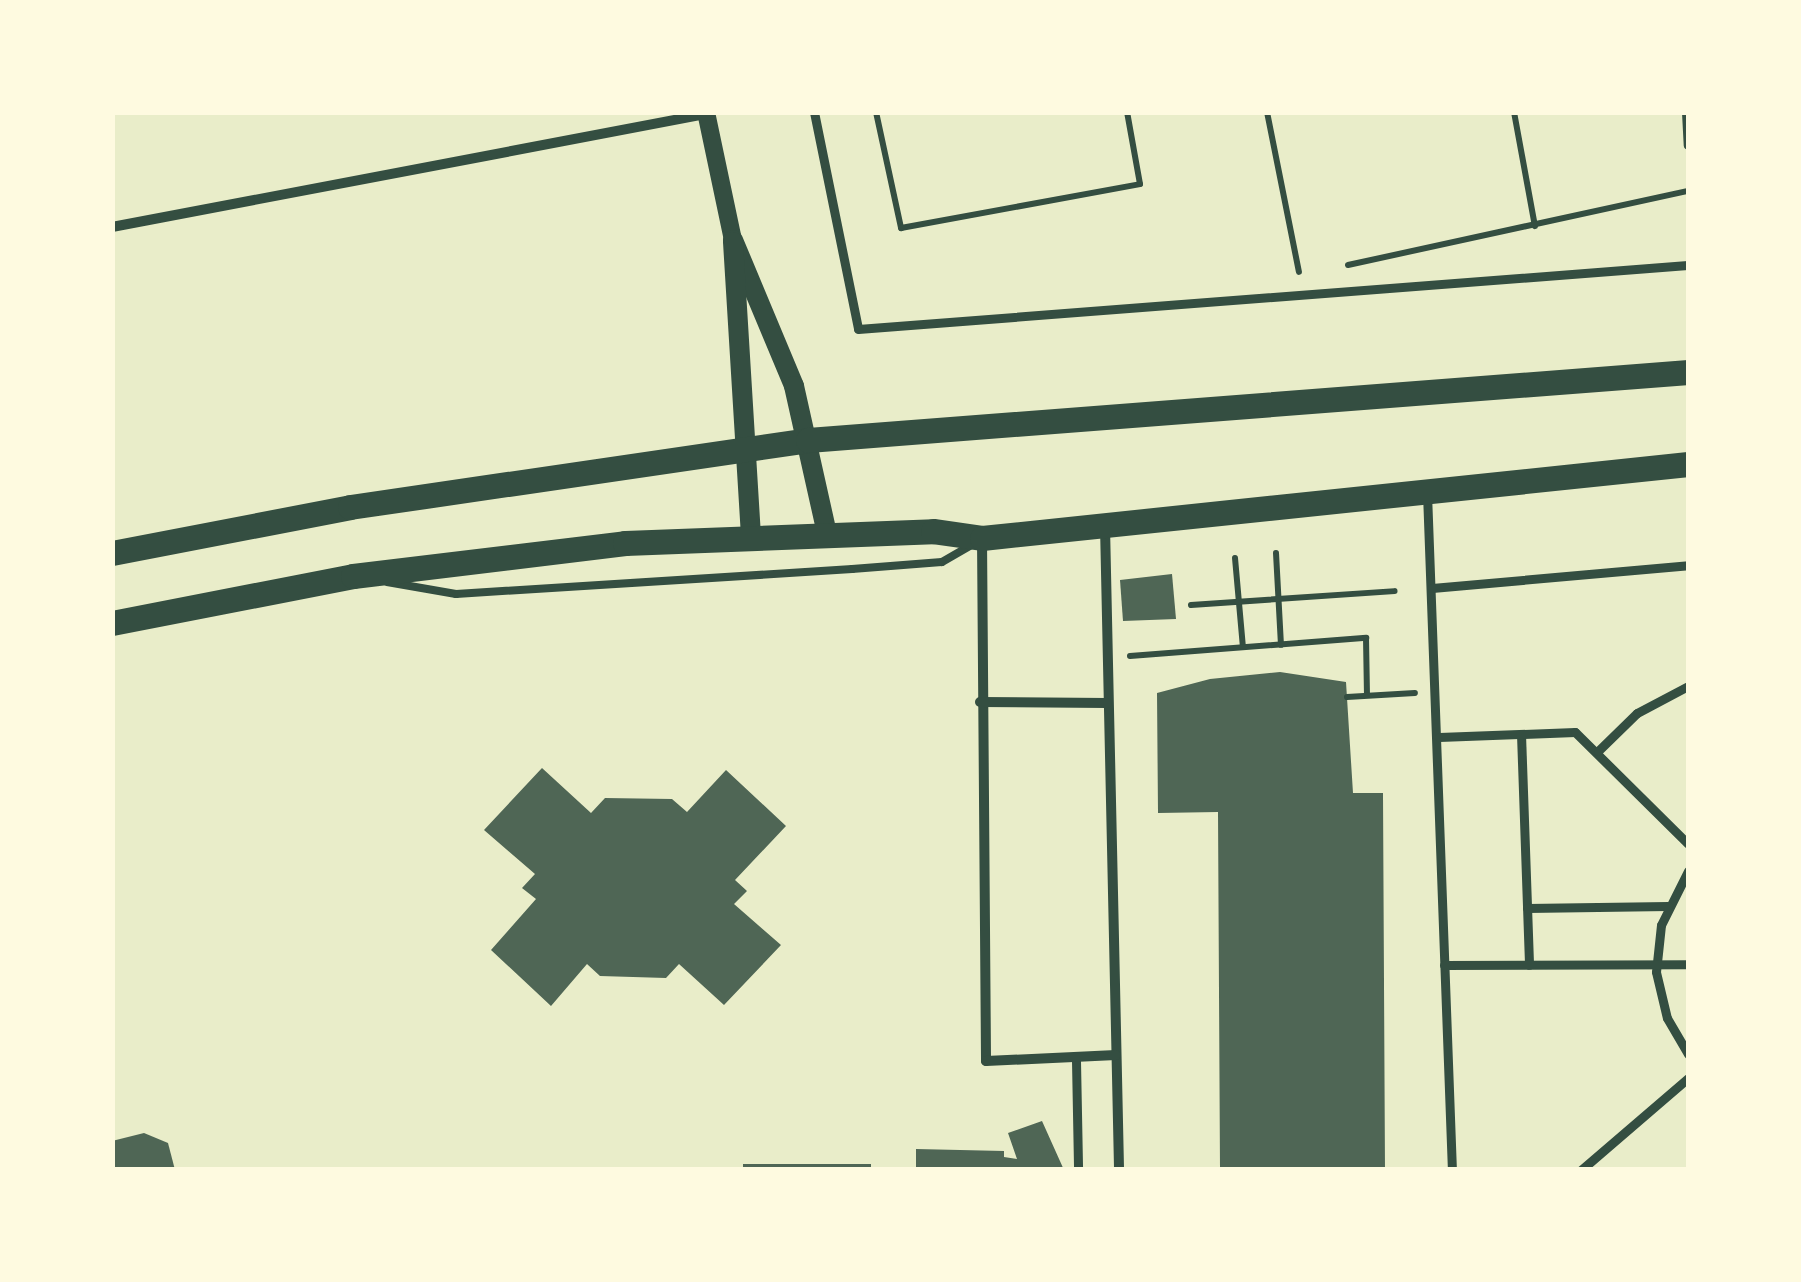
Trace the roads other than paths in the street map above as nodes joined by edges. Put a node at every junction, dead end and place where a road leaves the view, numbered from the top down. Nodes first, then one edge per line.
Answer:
1 (814, 112) edge
2 (1686, 112) edge
3 (706, 114) edge
4 (1688, 145) edge
5 (112, 228) edge
6 (732, 240) junction
7 (1688, 264) edge
8 (1688, 372) edge
9 (808, 440) junction
10 (743, 449) junction
11 (1688, 464) edge
12 (1427, 490) junction
13 (1105, 525) junction
14 (752, 534) junction
15 (827, 534) junction
16 (982, 538) junction
17 (112, 553) edge
18 (1688, 565) edge
19 (353, 576) junction
20 (1432, 588) junction
21 (112, 623) edge
22 (1688, 686) edge
23 (980, 702) junction
24 (1108, 703) junction
25 (1522, 734) junction
26 (1439, 737) junction
27 (1598, 751) junction
28 (1688, 844) edge
29 (1688, 871) edge
30 (1668, 906) junction
31 (1527, 908) junction
32 (1529, 964) junction
33 (1656, 964) junction
34 (1688, 964) edge
35 (1444, 965) junction
36 (1116, 1054) junction
37 (1688, 1054) edge
38 (1076, 1061) junction
39 (1688, 1078) edge
40 (1078, 1170) edge
41 (1119, 1170) edge
42 (1452, 1170) edge
43 (1581, 1170) edge

1 - 7 street
2 - 4 street
3 - 5 street
3 - 6 street
6 - 9 main road
6 - 10 main road
8 - 9 main road
9 - 10 main road
9 - 15 main road
10 - 14 main road
10 - 17 main road
11 - 12 main road
12 - 13 main road
12 - 20 street
13 - 16 main road
13 - 24 street
14 - 15 main road
14 - 19 main road
15 - 16 main road
16 - 19 lane
16 - 23 street
18 - 20 street
19 - 21 main road
20 - 26 street
22 - 27 street
23 - 24 street
23 - 38 street
24 - 36 street
25 - 26 street
25 - 27 street
25 - 31 street
26 - 35 street
27 - 28 street
29 - 30 street
30 - 31 street
30 - 33 street
31 - 32 street
32 - 33 street
32 - 35 street
33 - 34 street
33 - 37 street
35 - 42 street
36 - 38 street
36 - 41 street
38 - 40 street
39 - 43 street

